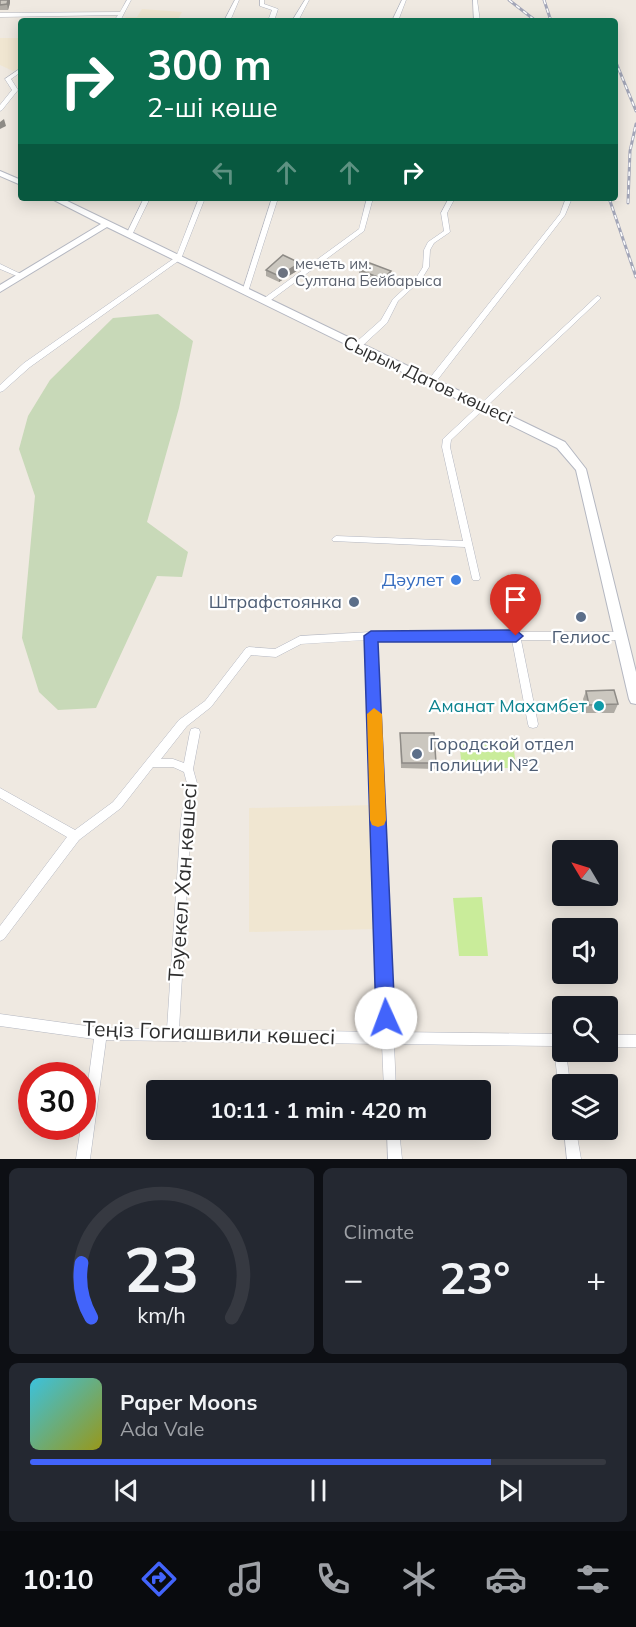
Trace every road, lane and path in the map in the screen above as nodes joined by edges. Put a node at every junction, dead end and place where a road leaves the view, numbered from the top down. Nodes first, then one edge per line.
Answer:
1 (129, 0) edge
2 (237, 0) edge
3 (262, 0) edge
4 (307, 0) edge
5 (404, 0) edge
6 (476, 0) edge
7 (121, 13) junction
8 (0, 15) edge
9 (118, 18) edge
10 (228, 18) edge
11 (272, 18) edge
12 (297, 18) edge
13 (396, 18) edge
14 (477, 18) edge
15 (18, 72) edge
16 (1, 107) edge
17 (0, 173) edge
18 (18, 182) edge
19 (60, 201) edge
20 (146, 201) edge
21 (201, 201) edge
22 (274, 201) edge
23 (369, 201) edge
24 (450, 201) edge
25 (567, 201) edge
26 (107, 224) junction
27 (129, 235) junction
28 (179, 258) junction
29 (0, 266) edge
30 (21, 276) junction
31 (0, 289) edge
32 (245, 291) junction
33 (598, 298) dead end
34 (265, 301) junction
35 (357, 346) junction
36 (432, 381) junction
37 (0, 389) edge
38 (482, 405) junction
39 (336, 539) dead end
40 (469, 544) junction
41 (476, 578) dead end
42 (371, 636) junction
43 (516, 636) junction
44 (620, 636) junction
45 (624, 652) junction
46 (636, 666) edge
47 (635, 693) edge
48 (533, 724) dead end
49 (195, 732) dead end
50 (151, 763) junction
51 (188, 770) junction
52 (0, 793) edge
53 (75, 836) junction
54 (0, 935) edge
55 (0, 1020) edge
56 (101, 1034) junction
57 (173, 1035) junction
58 (386, 1038) junction
59 (552, 1040) edge
60 (618, 1041) edge
61 (636, 1041) edge
62 (389, 1080) edge
63 (394, 1140) edge
64 (571, 1140) edge
65 (83, 1159) edge
66 (395, 1159) edge
67 (574, 1159) edge

1 - 7 street
2 - 10 street
3 - 11 street
4 - 12 street
5 - 13 street
6 - 14 street
7 - 8 street
7 - 9 street
15 - 16 street
17 - 18 main road
19 - 26 main road, Сырым Датов көшесі
20 - 27 street
21 - 28 street
22 - 32 street
23 - 34 street
24 - 35 street
25 - 36 street
26 - 27 main road, Сырым Датов көшесі
26 - 30 main road
27 - 28 main road, Сырым Датов көшесі
28 - 32 main road, Сырым Датов көшесі
28 - 37 street
29 - 30 street
30 - 31 main road
32 - 34 main road, Сырым Датов көшесі
33 - 38 street
34 - 35 main road, Сырым Датов көшесі
35 - 36 main road, Сырым Датов көшесі
36 - 38 main road, Сырым Датов көшесі
38 - 40 street
38 - 44 main road, Сырым Датов көшесі
39 - 40 street
40 - 41 street
42 - 43 street
42 - 50 street
42 - 58 street
43 - 44 street
43 - 48 street
44 - 45 main road, Сырым Датов көшесі
45 - 46 main road
45 - 47 main road, Сырым Датов көшесі
49 - 51 street
50 - 51 street, Тәуекел Хан көшесі
50 - 53 street
51 - 57 street, Тәуекел Хан көшесі
52 - 53 street
53 - 54 street
55 - 56 street, Теңіз Гогиашвили көшесі
56 - 57 street, Теңіз Гогиашвили көшесі
56 - 65 street
57 - 58 street, Теңіз Гогиашвили көшесі
58 - 59 street, Теңіз Гогиашвили көшесі
58 - 62 street
60 - 61 street
63 - 66 street
64 - 67 street

